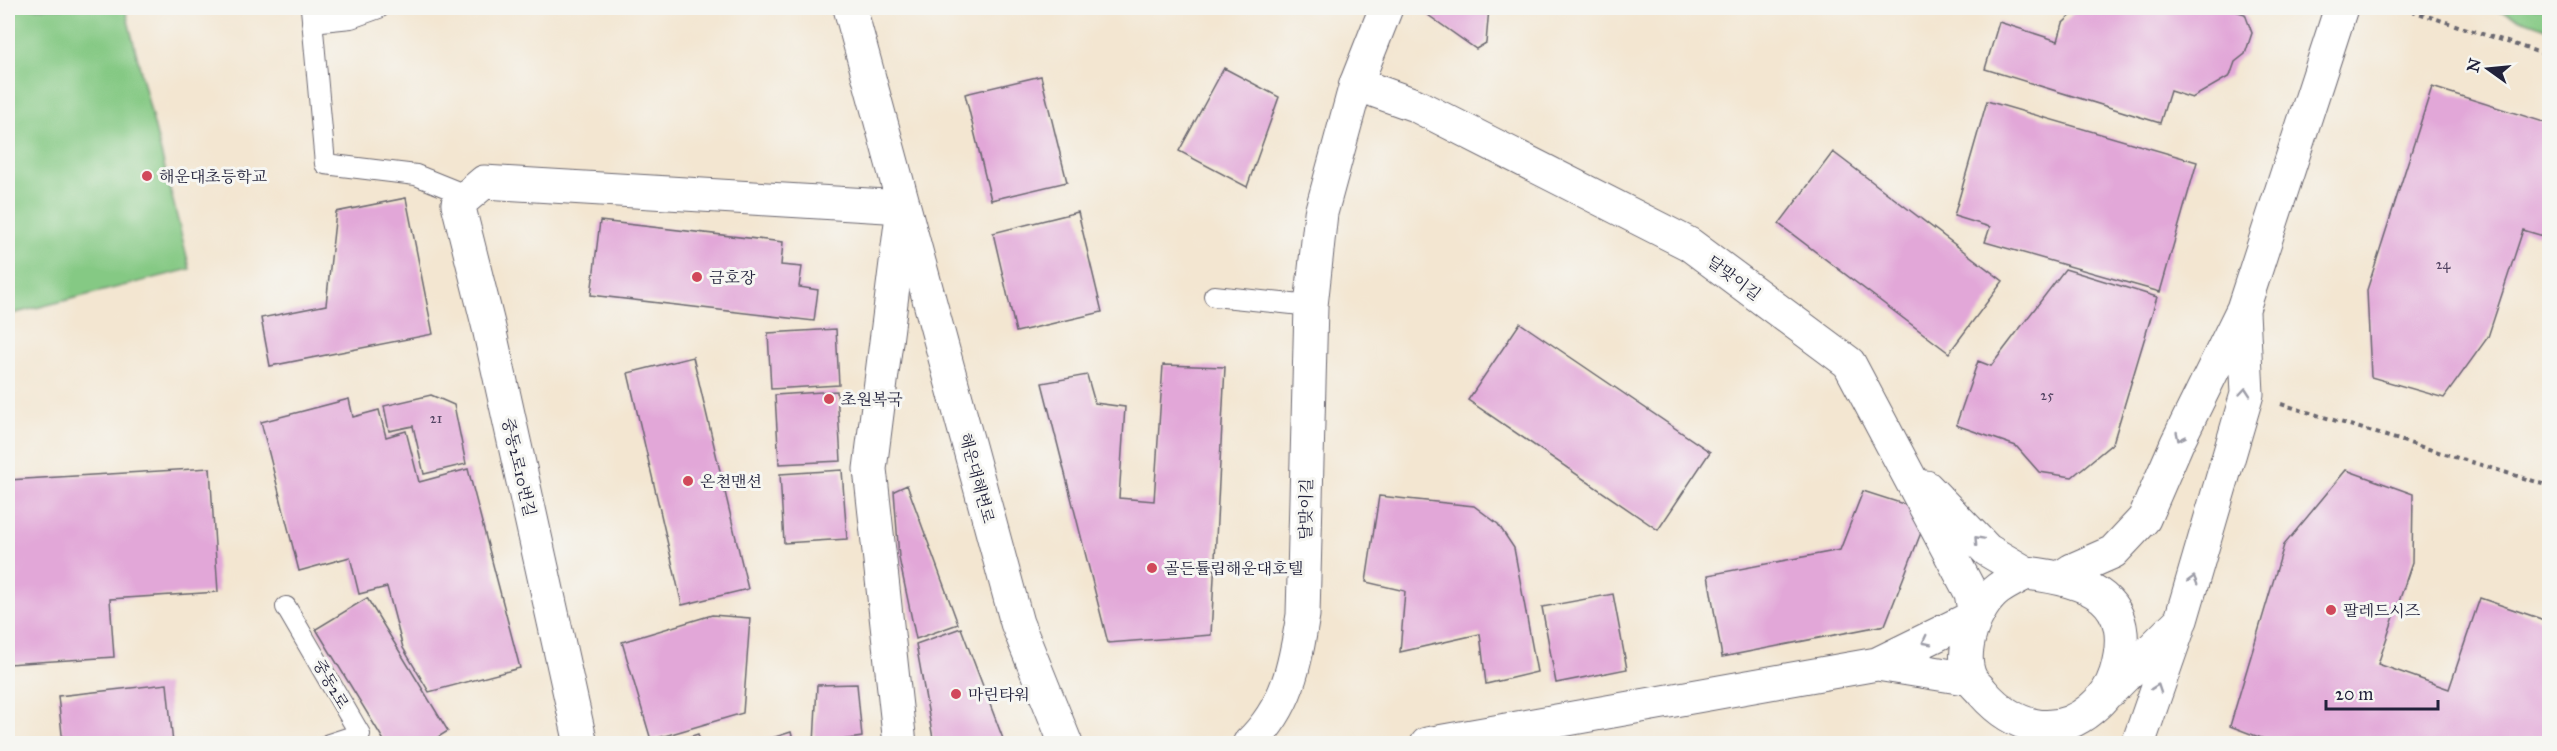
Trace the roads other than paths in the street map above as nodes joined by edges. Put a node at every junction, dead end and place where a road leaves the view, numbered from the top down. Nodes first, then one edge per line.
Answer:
1 (380, 8) edge
2 (850, 8) edge
3 (1386, 8) edge
4 (2341, 8) edge
5 (311, 15) edge
6 (1356, 84) junction
7 (468, 196) junction
8 (903, 207) junction
9 (1214, 296) dead end
10 (1311, 306) junction
11 (2243, 309) junction
12 (1901, 462) junction
13 (2026, 573) junction
14 (2061, 578) junction
15 (286, 607) dead end
16 (1975, 616) junction
17 (2181, 620) junction
18 (1877, 664) junction
19 (1971, 679) junction
20 (2110, 691) junction
21 (2088, 729) edge
22 (2034, 734) edge
23 (329, 744) edge
24 (581, 744) edge
25 (900, 744) edge
26 (1066, 744) edge
27 (1249, 744) edge
28 (1427, 744) edge
29 (2138, 744) edge

1 - 5 lane
2 - 8 street, 해운대해변로
3 - 6 street, 달맞이길
4 - 11 street
5 - 7 lane
6 - 10 street, 달맞이길
6 - 12 street, 달맞이길
7 - 8 street
7 - 24 street, 중동2로10번길
8 - 25 street, 해운대해변로
8 - 26 street, 해운대해변로
9 - 10 lane
10 - 27 street, 달맞이길
11 -> 14 street
17 -> 11 street
13 -> 12 street
12 - 16 street, 달맞이길
13 - 14 street
13 - 16 street
14 - 20 street
15 - 23 lane, 중동2로
16 -> 18 street
16 - 19 street
17 - 20 street
29 -> 17 street
18 - 19 street
18 - 28 street
19 - 22 street
20 - 21 street
21 - 22 street

